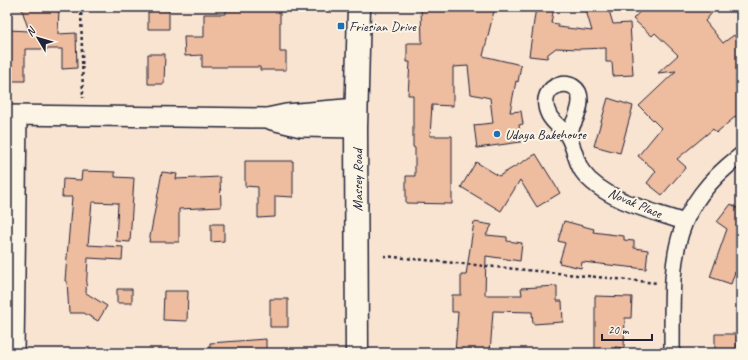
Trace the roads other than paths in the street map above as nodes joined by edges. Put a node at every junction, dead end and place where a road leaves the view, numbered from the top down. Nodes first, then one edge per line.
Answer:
1 (359, 7) edge
2 (13, 115) edge
3 (357, 118) junction
4 (568, 135) dead end
5 (741, 155) edge
6 (684, 222) junction
7 (16, 353) edge
8 (357, 353) edge
9 (672, 353) edge

1 - 3 main road, Massey Road
2 - 3 street
2 - 7 street
3 - 8 main road, Massey Road
4 - 6 street, Novak Place
5 - 6 street
6 - 9 street

